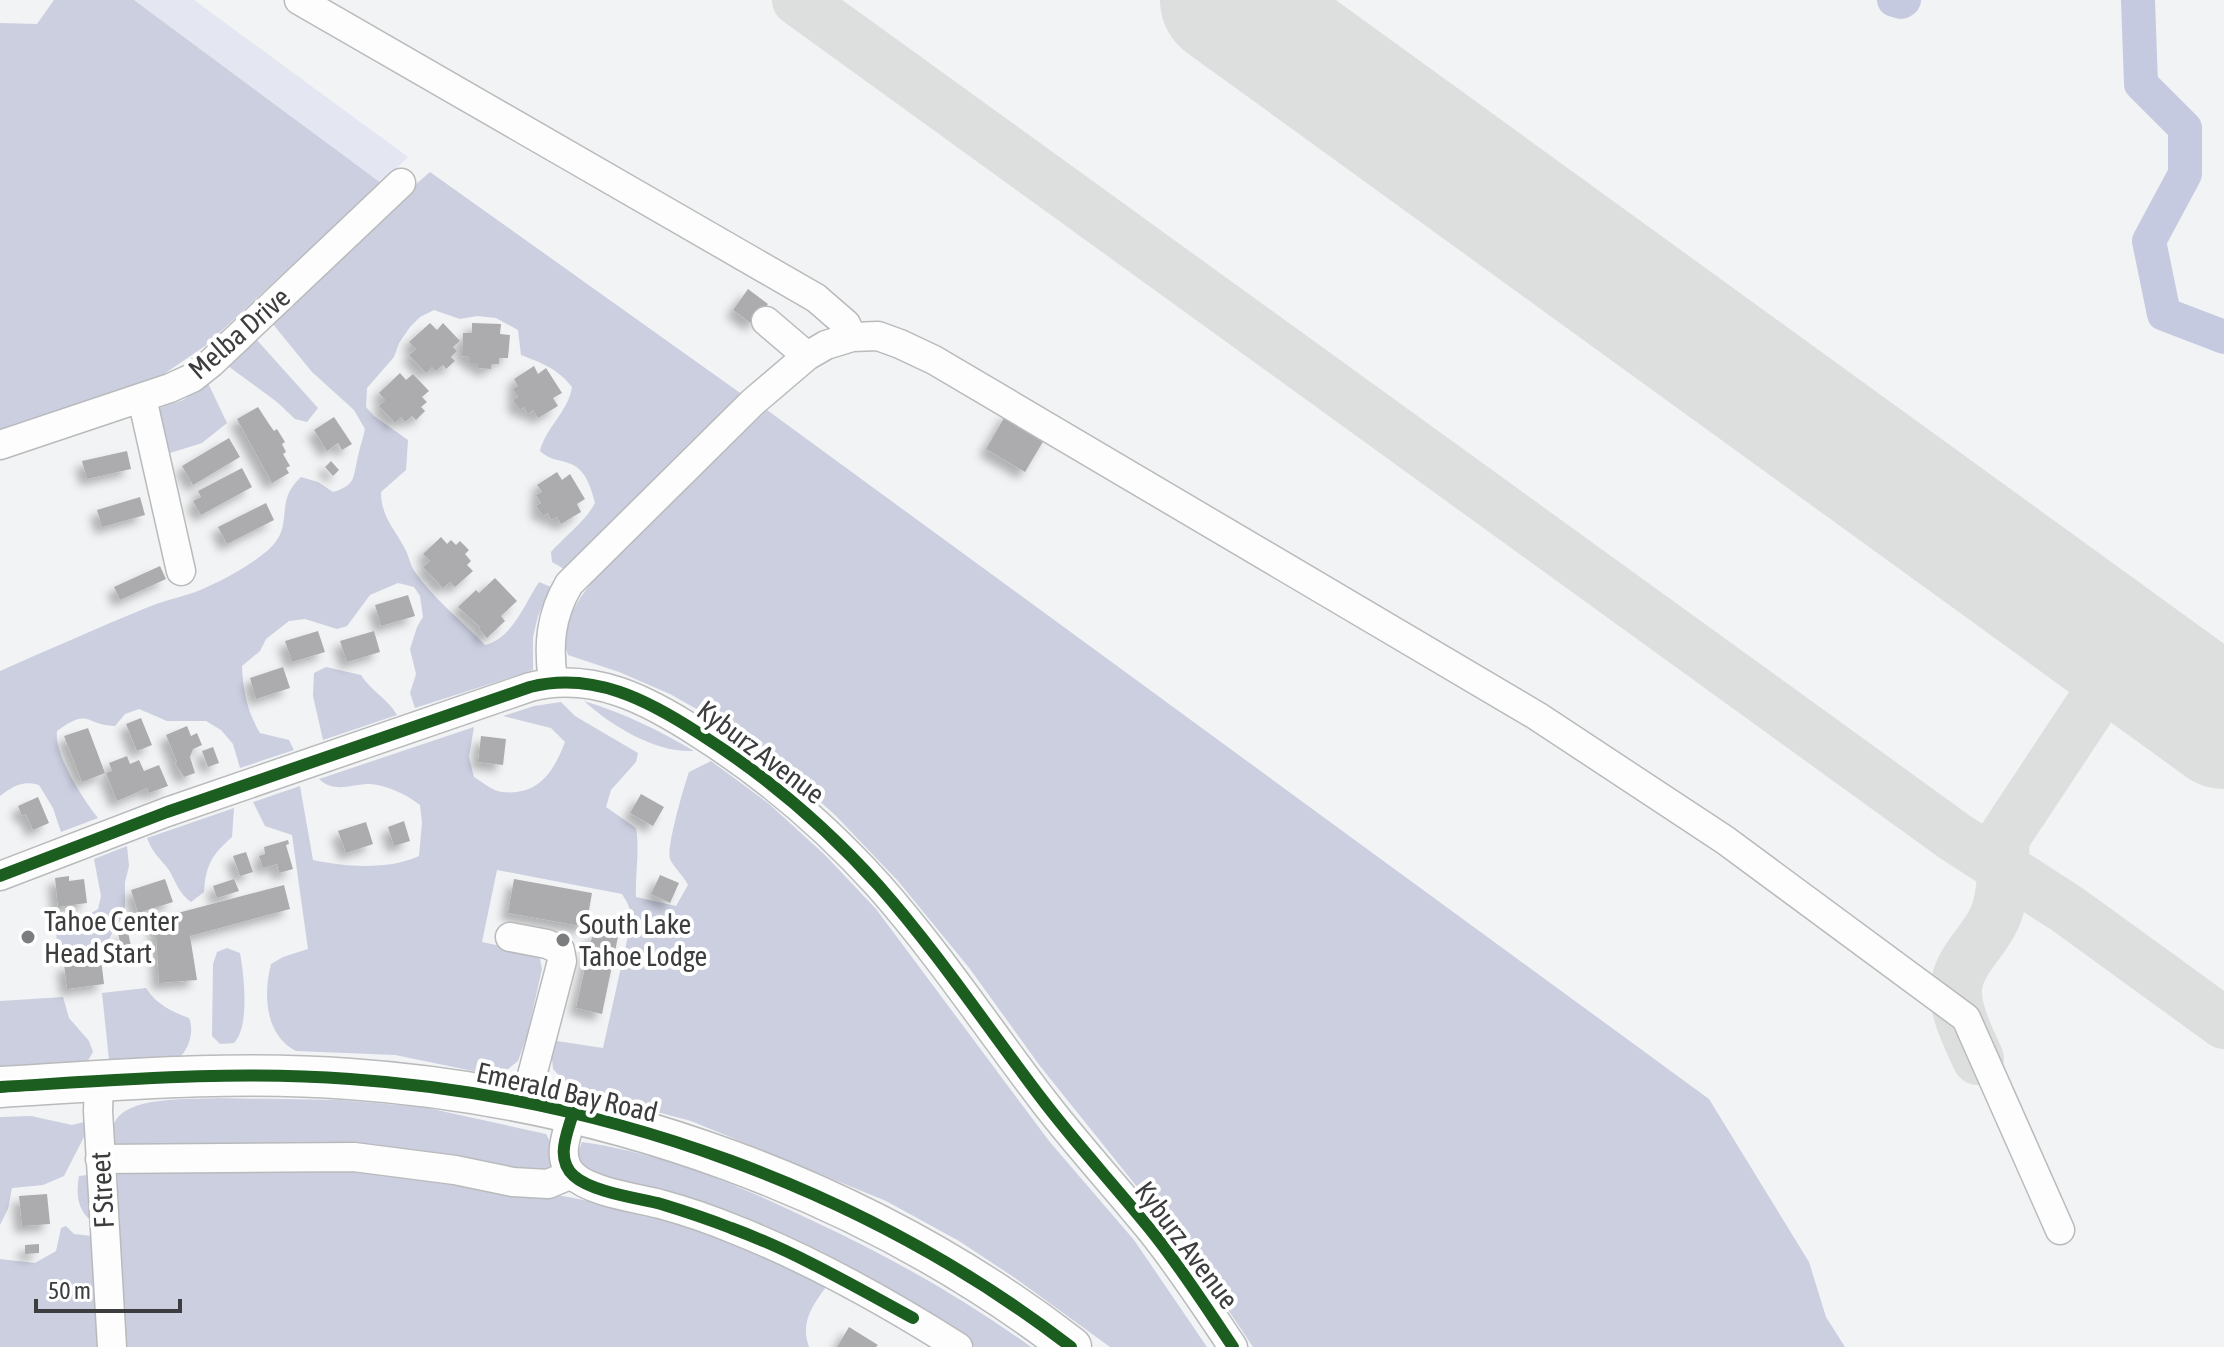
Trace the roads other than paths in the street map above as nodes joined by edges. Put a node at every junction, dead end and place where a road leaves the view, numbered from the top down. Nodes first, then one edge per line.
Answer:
1 (299, 0) edge
2 (401, 183) dead end
3 (766, 321) dead end
4 (852, 337) junction
5 (807, 356) junction
6 (142, 398) junction
7 (0, 445) edge
8 (181, 571) dead end
9 (553, 681) junction
10 (0, 876) edge
11 (510, 937) dead end
12 (99, 1081) junction
13 (0, 1087) edge
14 (525, 1102) junction
15 (573, 1113) junction
16 (100, 1159) junction
17 (572, 1174) junction
18 (2060, 1230) dead end
19 (112, 1347) edge
20 (958, 1347) edge
21 (1071, 1347) edge
22 (1233, 1347) edge

1 - 4 street
2 - 6 street, Melba Drive
3 - 5 street
4 - 5 street
4 - 18 street
5 - 9 street
6 - 7 street, Melba Drive
6 - 8 street
9 - 10 street, Kyburz Avenue
9 - 22 street, Kyburz Avenue
11 - 14 street
12 - 13 highway, Emerald Bay Road
12 - 14 highway, Emerald Bay Road
12 - 16 street, F Street
14 - 15 highway, Emerald Bay Road
15 - 17 street
15 - 21 highway, Emerald Bay Road
16 - 17 street
16 - 19 street, F Street
17 - 20 street

